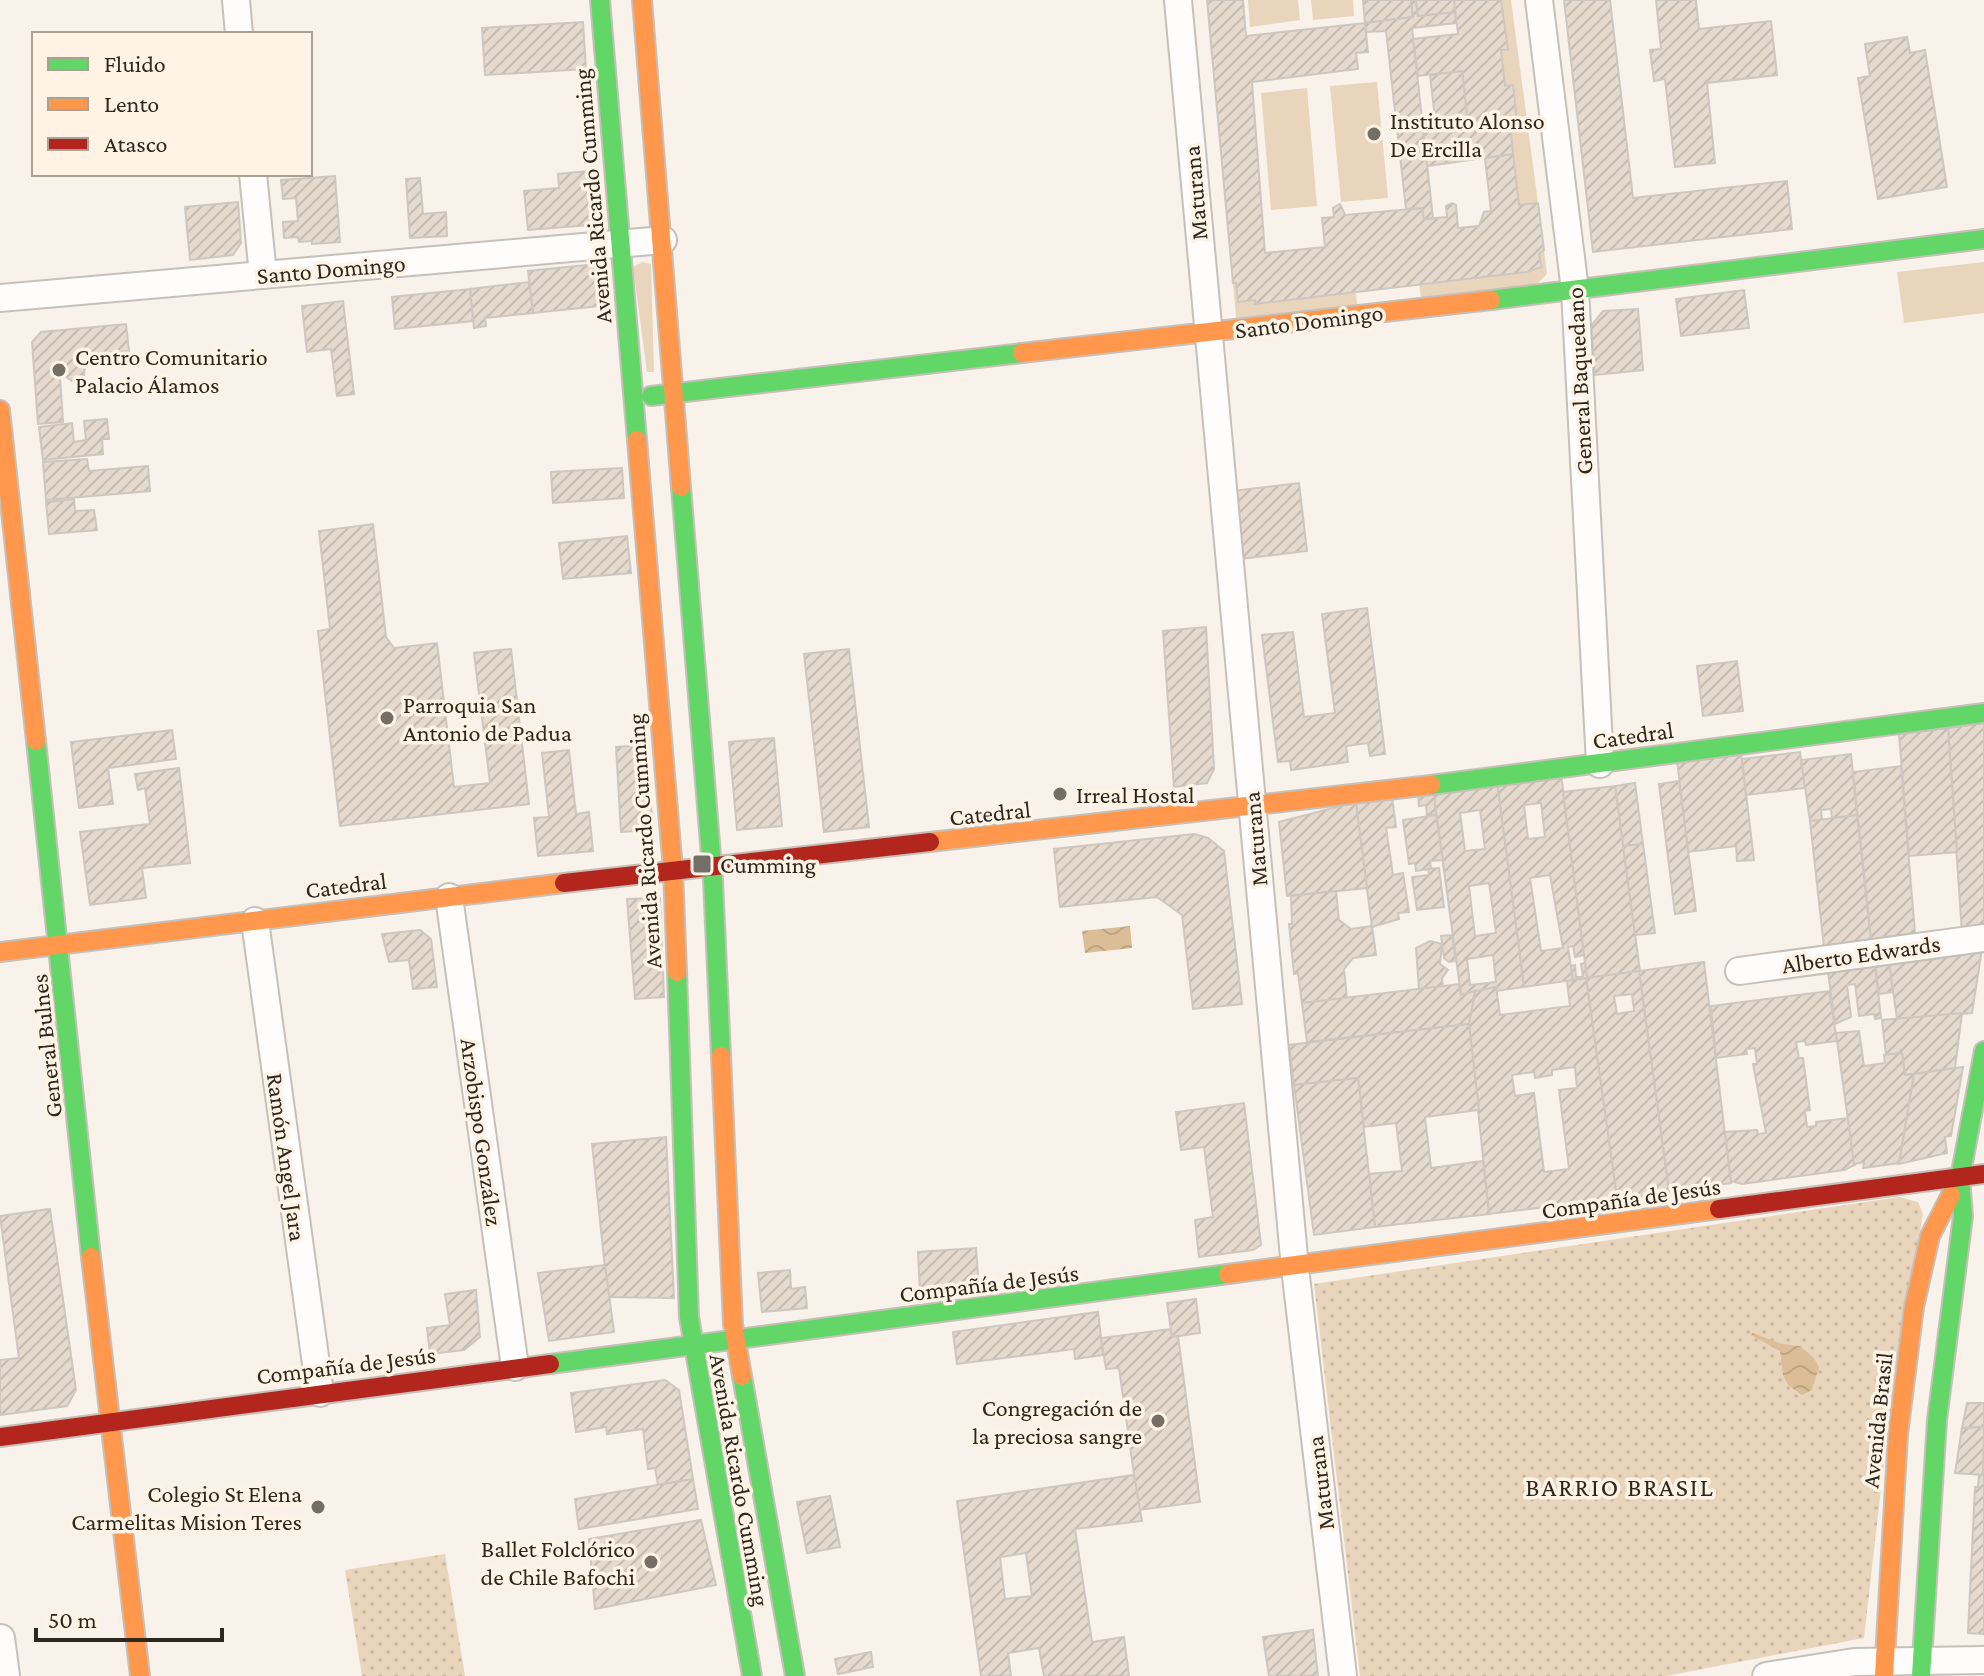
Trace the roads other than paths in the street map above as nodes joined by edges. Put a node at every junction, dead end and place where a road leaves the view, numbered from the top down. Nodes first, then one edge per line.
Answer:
1 (236, 0) edge
2 (600, 0) edge
3 (642, 0) edge
4 (1178, 0) edge
5 (1539, 0) edge
6 (239, 32) edge
7 (253, 176) edge
8 (1984, 239) edge
9 (663, 240) junction
10 (622, 244) junction
11 (263, 275) junction
12 (1575, 290) junction
13 (0, 298) edge
14 (1208, 332) junction
15 (674, 394) junction
16 (633, 397) junction
17 (0, 410) edge
18 (1984, 713) edge
19 (1600, 764) junction
20 (1252, 808) junction
21 (712, 866) junction
22 (673, 870) junction
23 (449, 897) junction
24 (255, 921) junction
25 (1984, 938) edge
26 (60, 945) junction
27 (0, 952) edge
28 (1739, 971) dead end
29 (1984, 1051) edge
30 (1984, 1174) edge
31 (1960, 1178) junction
32 (1295, 1268) junction
33 (735, 1339) junction
34 (691, 1344) junction
35 (515, 1367) junction
36 (320, 1393) junction
37 (109, 1421) junction
38 (0, 1437) edge
39 (760, 1608) junction
40 (1, 1638) edge
41 (1984, 1660) edge
42 (1884, 1669) edge
43 (1922, 1669) edge
44 (6, 1676) edge
45 (140, 1676) edge
46 (752, 1676) edge
47 (795, 1676) edge
48 (1343, 1676) edge
49 (1766, 1676) edge

1 - 6 street
2 - 10 main road, Avenida Ricardo Cumming
3 - 9 main road, Avenida Ricardo Cumming
4 - 14 street, Maturana
5 - 12 street, General Baquedano
7 - 11 street
8 - 12 main road, Santo Domingo
9 - 10 street, Santo Domingo
9 - 15 main road, Avenida Ricardo Cumming
10 - 11 street, Santo Domingo
10 - 16 main road, Avenida Ricardo Cumming
11 - 13 street, Santo Domingo
12 - 14 main road, Santo Domingo
12 - 19 street, General Baquedano
14 - 15 main road, Santo Domingo
14 - 20 street, Maturana
15 - 16 main road, Santo Domingo
15 - 21 main road, Avenida Ricardo Cumming
16 - 22 main road, Avenida Ricardo Cumming
17 - 26 main road, General Bulnes
18 - 19 main road, Catedral
19 - 20 main road, Catedral
20 - 21 main road, Catedral
20 - 32 street, Maturana
21 - 22 main road, Catedral
21 - 33 main road, Avenida Ricardo Cumming
22 - 23 main road, Catedral
22 - 34 main road, Avenida Ricardo Cumming
23 - 24 main road, Catedral
23 - 35 street, Arzobispo González
24 - 26 main road, Catedral
24 - 36 street, Ramón Angel Jara
25 - 28 street, Alberto Edwards
26 - 27 main road, Catedral
26 - 37 main road, General Bulnes
29 - 31 main road, Avenida Brasil
30 - 31 main road, Compañía de Jesús
31 - 32 main road, Compañía de Jesús
31 - 42 main road, Avenida Brasil
31 - 43 main road, Avenida Brasil
32 - 33 main road, Compañía de Jesús
32 - 48 street, Maturana
33 - 34 main road, Compañía de Jesús
33 - 39 main road, Avenida Ricardo Cumming
34 - 35 main road, Compañía de Jesús
34 - 39 main road, Avenida Ricardo Cumming
35 - 36 main road, Compañía de Jesús
36 - 37 main road, Compañía de Jesús
37 - 38 main road, Compañía de Jesús
37 - 45 main road, General Bulnes
39 - 46 main road, Avenida Ricardo Cumming
39 - 47 main road, Avenida Ricardo Cumming
40 - 44 street
41 - 43 street
42 - 43 street
42 - 49 street

